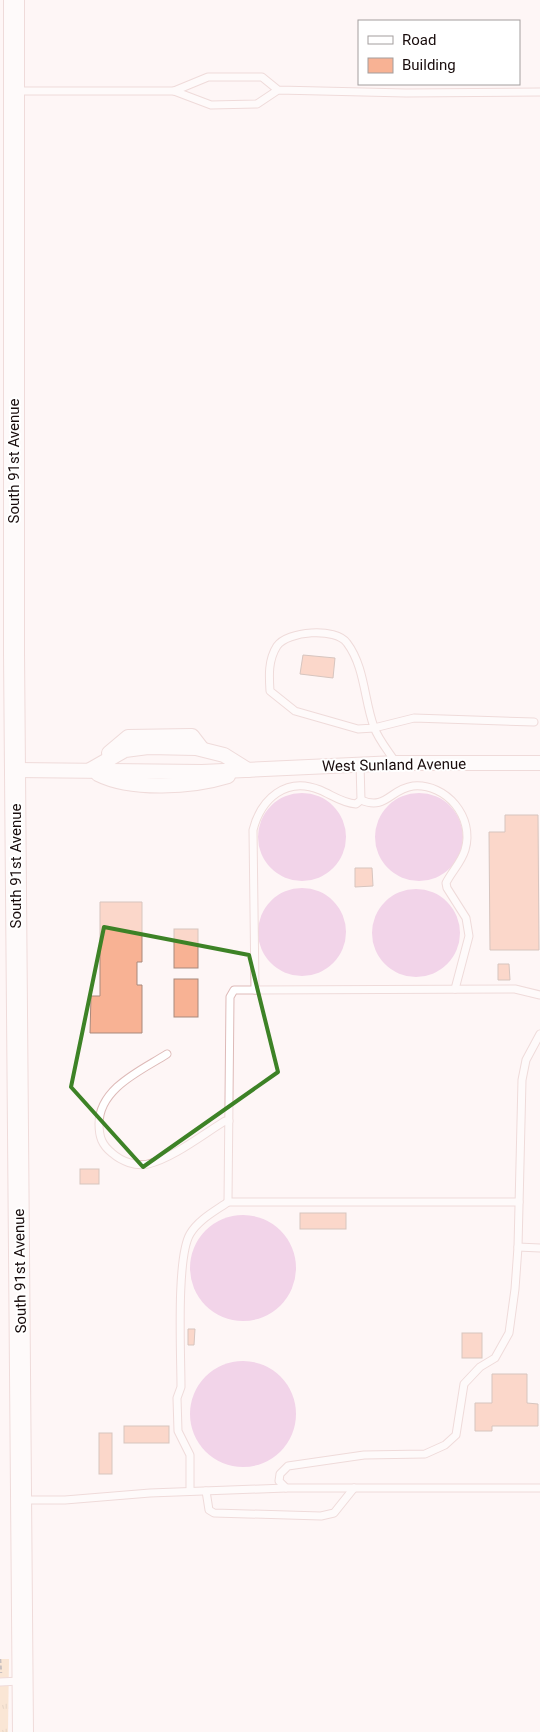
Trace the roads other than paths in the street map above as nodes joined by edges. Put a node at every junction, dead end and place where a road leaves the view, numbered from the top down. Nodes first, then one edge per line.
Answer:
1 (14, 0) edge
2 (278, 90) junction
3 (13, 91) junction
4 (174, 91) junction
5 (540, 92) edge
6 (534, 722) dead end
7 (374, 728) junction
8 (396, 763) junction
9 (540, 763) edge
10 (360, 764) junction
11 (16, 770) junction
12 (90, 770) junction
13 (248, 770) junction
14 (361, 800) junction
15 (455, 989) junction
16 (255, 990) junction
17 (540, 995) edge
18 (539, 1037) edge
19 (168, 1054) dead end
20 (229, 1121) junction
21 (228, 1202) junction
22 (519, 1202) junction
23 (518, 1248) junction
24 (540, 1248) edge
25 (286, 1488) junction
26 (354, 1488) junction
27 (540, 1488) edge
28 (190, 1491) junction
29 (206, 1491) junction
30 (23, 1500) junction
31 (23, 1681) junction
32 (0, 1682) edge
33 (23, 1732) edge

1 - 3 main road, South 91st Avenue
2 - 4 lane
2 - 4 lane
2 - 5 lane
3 - 4 lane
3 - 11 main road, South 91st Avenue
6 - 7 lane
7 - 7 lane
7 - 8 lane
8 - 9 street, West Sunland Avenue
8 - 10 street, West Sunland Avenue
10 - 13 street, West Sunland Avenue
10 - 14 lane
11 - 12 street, West Sunland Avenue
11 - 30 main road, South 91st Avenue
12 - 13 street, West Sunland Avenue
12 - 13 street, West Sunland Avenue
14 - 15 lane
14 - 16 lane
15 - 16 lane
15 - 17 lane
16 - 20 lane
18 - 22 lane
19 - 20 lane
20 - 21 lane
21 - 22 lane
21 - 28 lane
22 - 23 lane
23 - 24 lane
23 - 25 lane
25 - 26 lane
25 - 29 lane
26 - 27 lane
26 - 29 lane
28 - 29 lane
28 - 30 lane
30 - 31 main road, South 91st Avenue
31 - 32 lane
31 - 33 main road, South 91st Avenue

